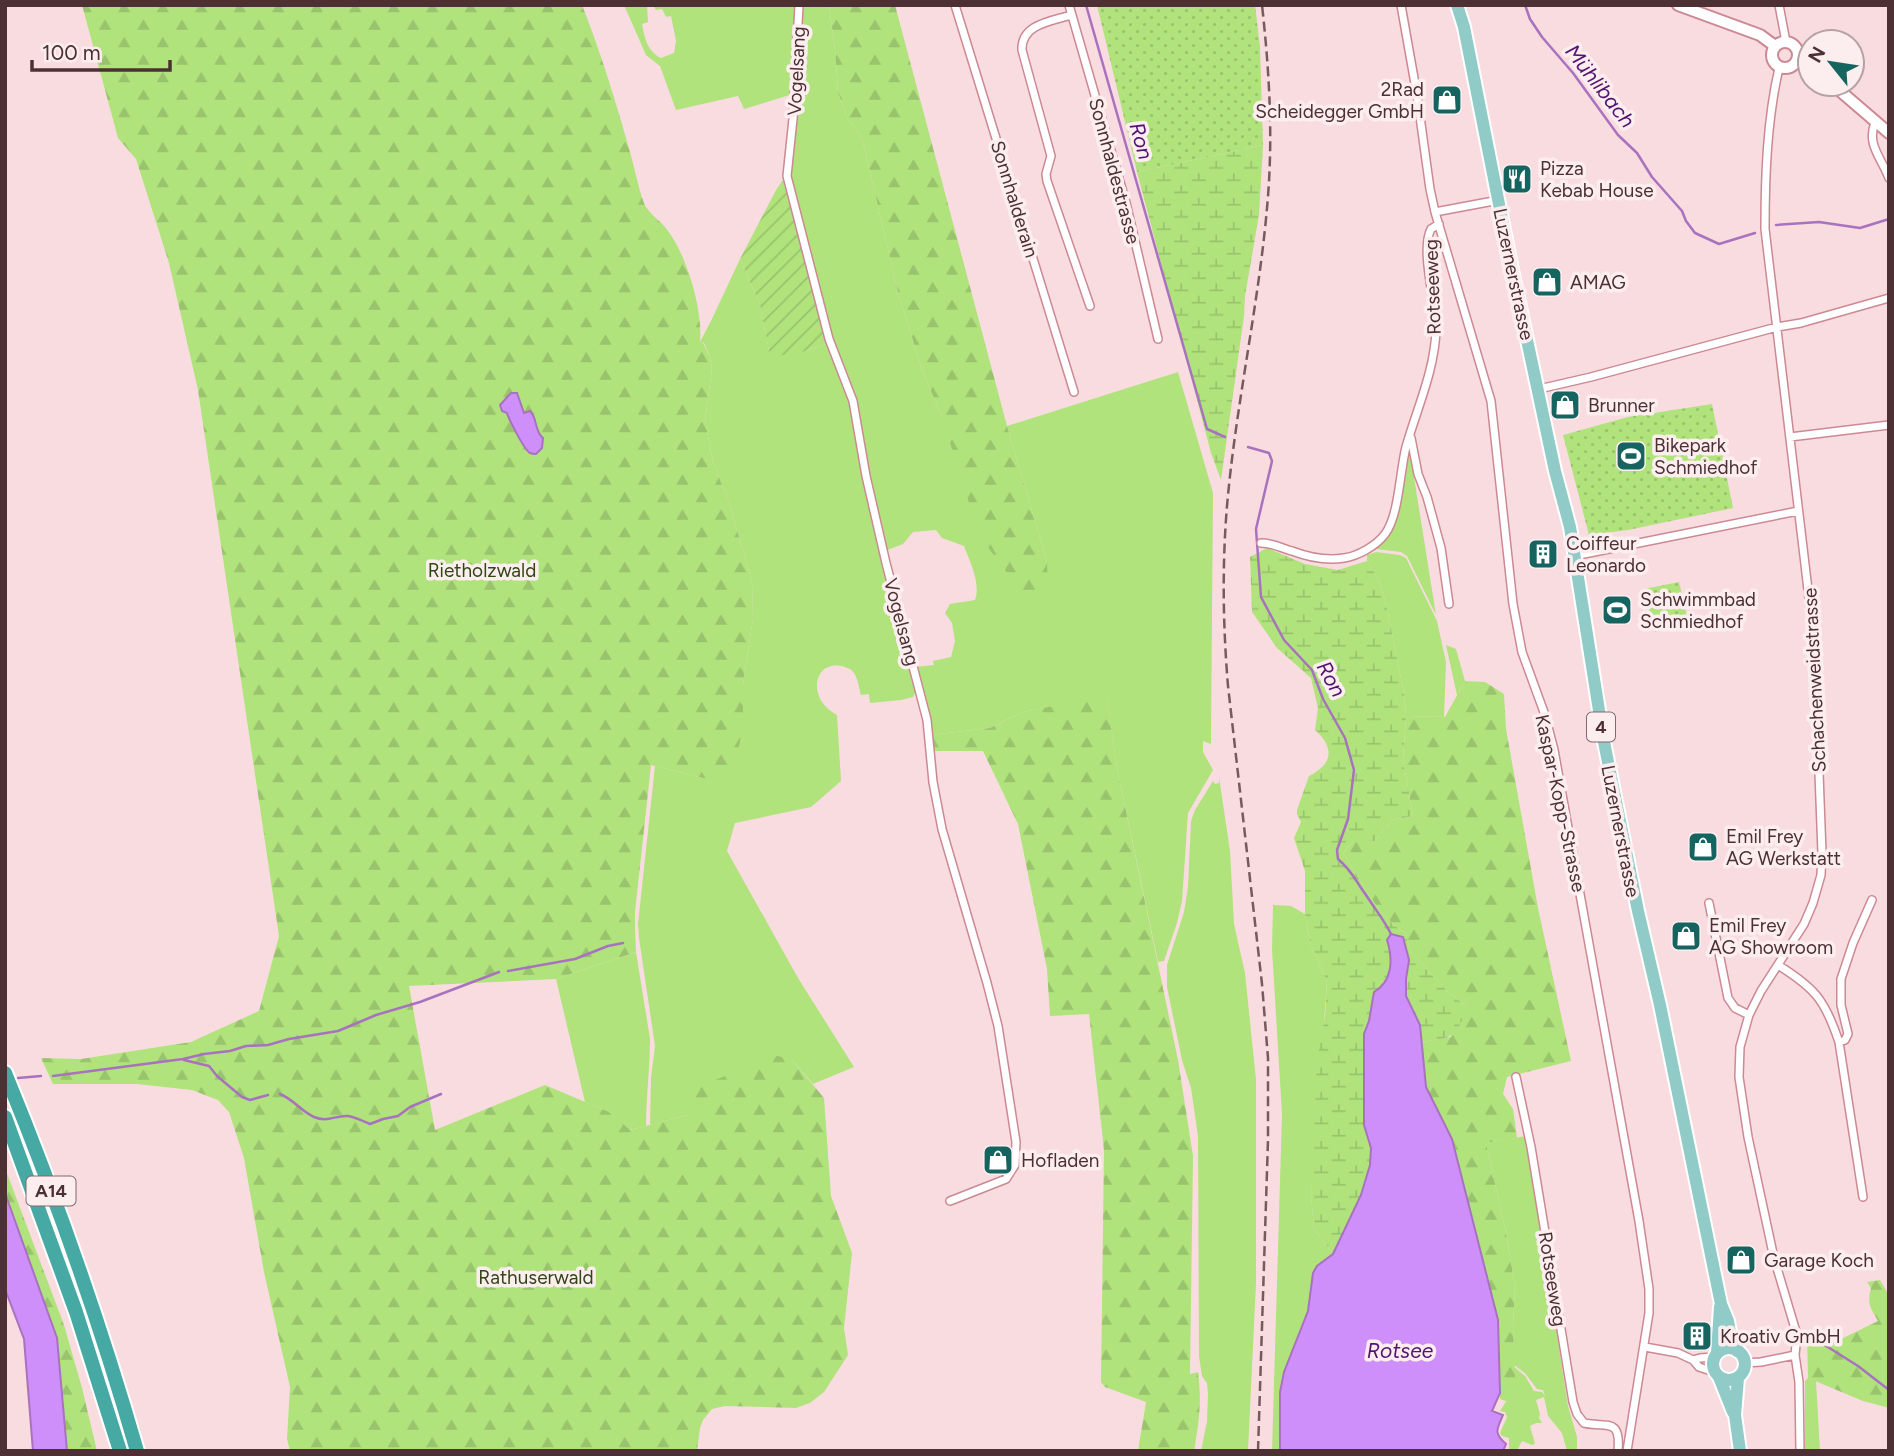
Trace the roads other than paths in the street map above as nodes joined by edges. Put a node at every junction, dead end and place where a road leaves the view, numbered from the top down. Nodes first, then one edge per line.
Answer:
1 (799, 5) edge
2 (955, 5) edge
3 (1069, 5) edge
4 (1401, 5) edge
5 (1460, 5) edge
6 (1678, 5) edge
7 (1779, 5) edge
8 (1071, 15) junction
9 (1781, 44) junction
10 (1796, 49) edge
11 (1796, 61) edge
12 (1779, 68) junction
13 (1847, 98) edge
14 (1875, 123) junction
15 (1889, 133) edge
16 (1889, 178) edge
17 (1499, 200) junction
18 (1435, 212) junction
19 (1439, 224) junction
20 (1889, 298) edge
21 (1090, 306) dead end
22 (1777, 327) junction
23 (1158, 339) dead end
24 (1539, 389) junction
25 (1074, 392) dead end
26 (1889, 425) edge
27 (1410, 434) junction
28 (1790, 438) junction
29 (1798, 511) junction
30 (1261, 543) dead end
31 (1574, 556) junction
32 (1449, 604) dead end
33 (1872, 900) dead end
34 (1709, 903) dead end
35 (1778, 965) junction
36 (1749, 1015) junction
37 (1839, 1042) junction
38 (5, 1073) edge
39 (1516, 1077) dead end
40 (5, 1117) edge
41 (1863, 1197) dead end
42 (950, 1201) dead end
43 (1721, 1304) junction
44 (1645, 1347) junction
45 (1737, 1350) junction
46 (1716, 1355) junction
47 (1795, 1355) junction
48 (1693, 1360) junction
49 (1745, 1363) junction
50 (1717, 1374) junction
51 (1738, 1378) junction
52 (1735, 1415) junction
53 (120, 1451) edge
54 (137, 1451) edge
55 (1618, 1451) edge
56 (1628, 1451) edge
57 (1740, 1451) edge
58 (1800, 1451) edge

1 - 42 street, Vogelsang
2 - 25 street, Sonnhalderain
3 - 8 street, Sonnhaldestrasse
4 - 18 street, Kaspar-Kopp-Strasse
5 - 17 main road, Luzernerstrasse / 4
6 - 9 main road
7 - 9 street
8 - 21 street
8 - 23 street, Sonnhaldestrasse
9 - 10 main road
9 - 12 main road
11 - 12 main road
12 - 22 street, Schachenweidstrasse
13 - 14 main road
14 - 15 main road
14 - 16 street
17 - 18 street, Rotseeweg
17 - 24 main road, Luzernerstrasse / 4
18 - 19 street, Kaspar-Kopp-Strasse
19 - 27 street, Rotseeweg
19 - 44 street, Kaspar-Kopp-Strasse
20 - 22 street
22 - 24 street
22 - 28 street, Schachenweidstrasse
24 - 31 main road, Luzernerstrasse / 4
26 - 28 street
27 - 30 street, Rotseeweg
27 - 32 street, Rotseeweg
28 - 29 street, Schachenweidstrasse
29 - 31 street
29 - 35 street, Schachenweidstrasse
31 - 43 main road, Luzernerstrasse / 4
33 - 37 street
34 - 36 street
35 - 36 street, Schachenweidstrasse
35 - 37 street
36 - 47 street, Schachenweidstrasse
37 - 41 street
38 - 54 highway, A14
39 - 55 street, Rotseeweg
40 - 53 highway, A14
43 - 45 main road, Luzernerstrasse / 4
43 - 46 main road, Luzernerstrasse / 4
44 - 48 street
44 - 56 street, Kaspar-Kopp-Strasse
45 - 46 main road
45 - 49 main road, 4
46 - 48 street
46 - 50 main road, 4
47 - 49 street
47 - 58 street, Schachenweidstrasse
48 - 50 street
49 - 51 main road, 4
50 - 51 main road
50 - 52 main road, 4
51 - 52 main road, 4
52 - 57 main road, 4

